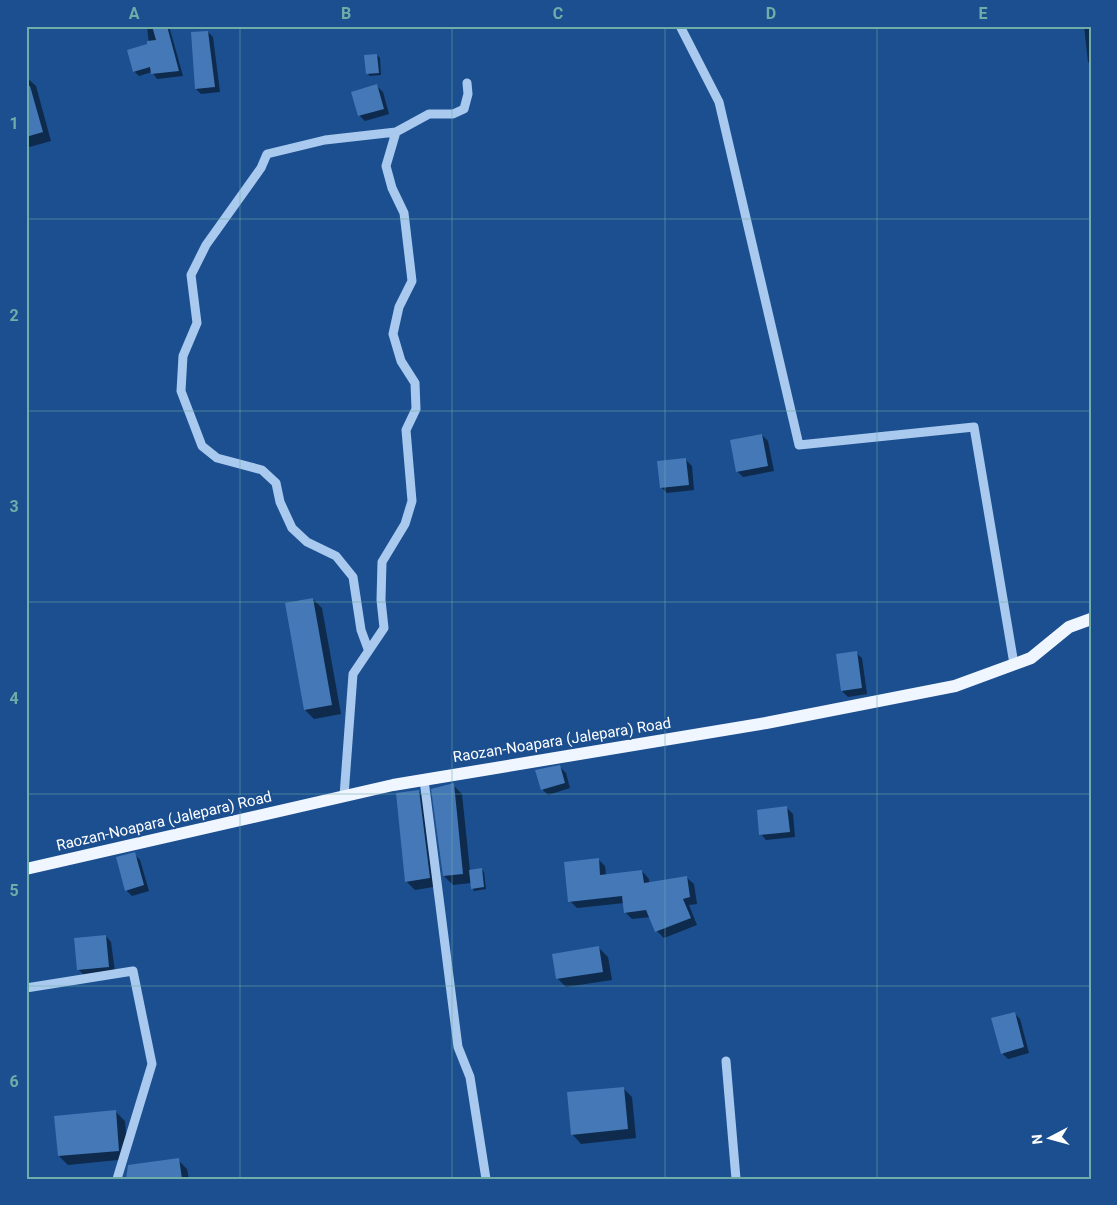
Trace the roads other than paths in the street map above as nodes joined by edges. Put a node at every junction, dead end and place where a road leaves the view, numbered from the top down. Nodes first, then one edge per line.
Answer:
1 (680, 26) edge
2 (467, 83) dead end
3 (396, 132) junction
4 (1091, 619) edge
5 (368, 649) junction
6 (1014, 664) junction
7 (424, 780) junction
8 (344, 796) junction
9 (26, 869) edge
10 (26, 988) edge
11 (726, 1062) dead end
12 (117, 1179) edge
13 (486, 1179) edge
14 (736, 1179) edge

1 - 6 street
2 - 3 street
3 - 5 street
3 - 5 street
4 - 6 main road, Raozan-Noapara (Jalepara) Road
5 - 8 street
6 - 7 main road, Raozan-Noapara (Jalepara) Road
7 - 8 main road, Raozan-Noapara (Jalepara) Road
7 - 13 street
8 - 9 main road, Raozan-Noapara (Jalepara) Road
10 - 12 street
11 - 14 street

